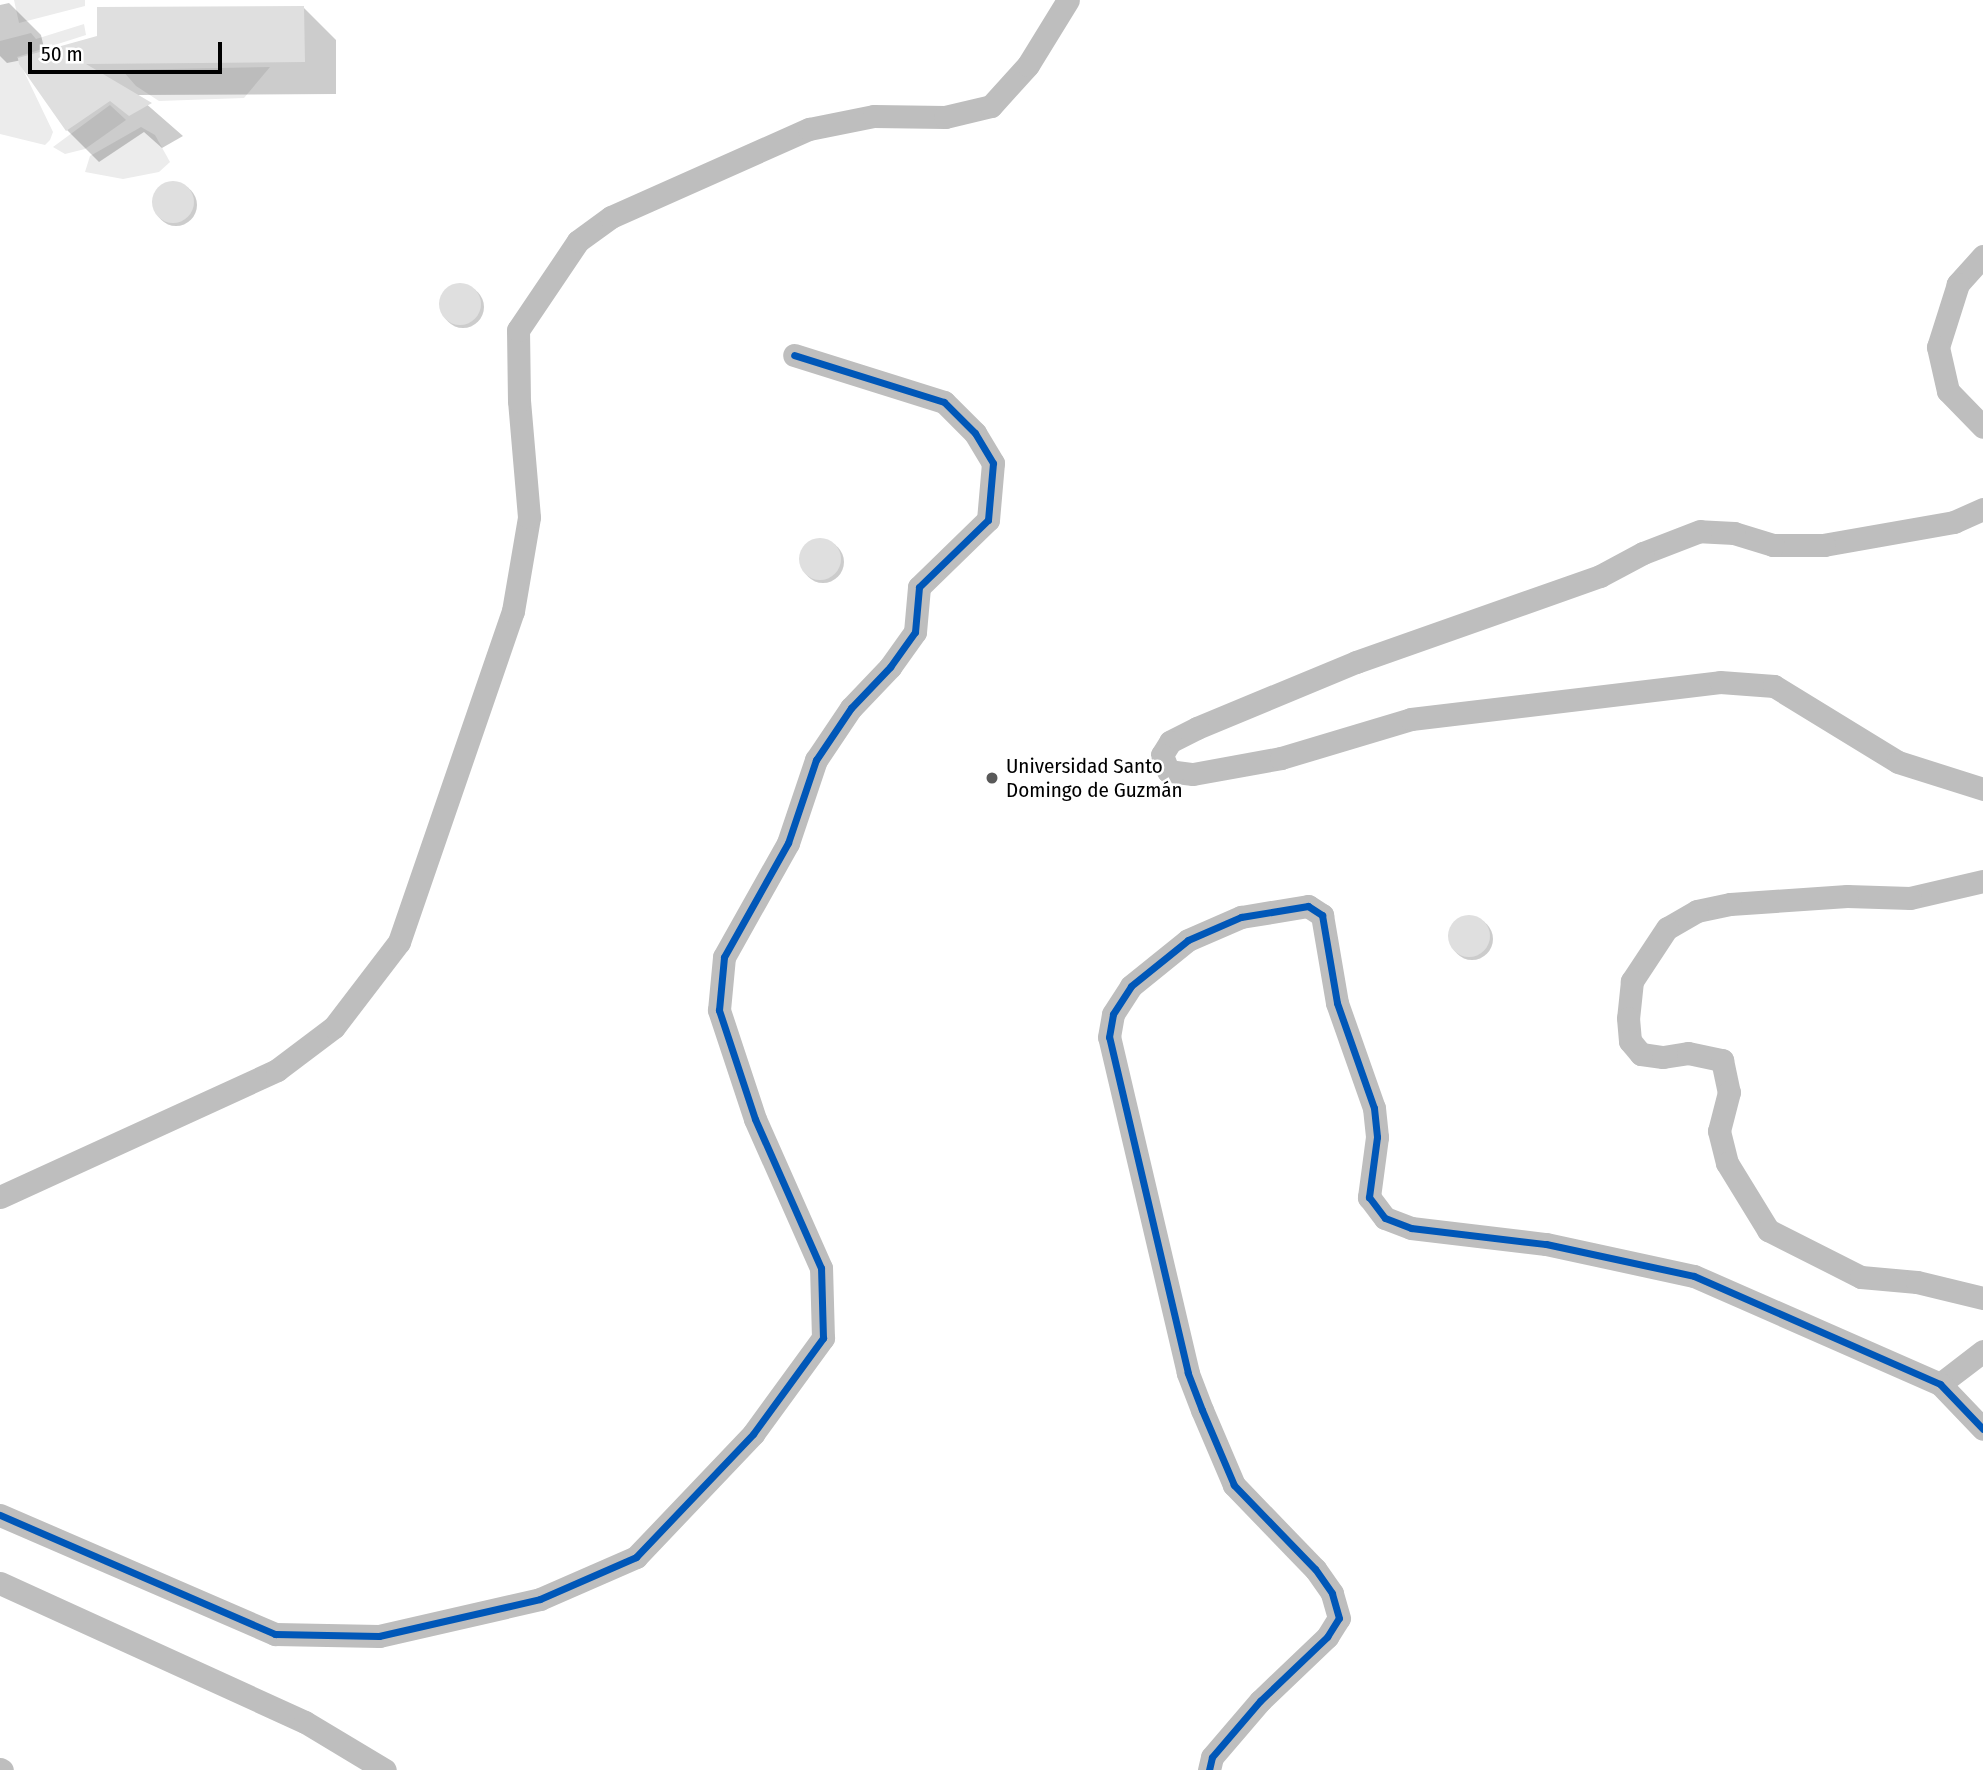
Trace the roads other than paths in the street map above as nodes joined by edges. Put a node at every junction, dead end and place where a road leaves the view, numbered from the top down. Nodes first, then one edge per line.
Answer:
1 (1068, 0) edge
2 (1983, 256) edge
3 (794, 355) dead end
4 (1983, 427) edge
5 (1983, 509) edge
6 (1983, 789) edge
7 (1983, 881) edge
8 (0, 1197) edge
9 (1983, 1298) edge
10 (1983, 1350) edge
11 (1940, 1384) junction
12 (1983, 1429) edge
13 (0, 1515) edge
14 (0, 1583) edge
15 (385, 1770) edge
16 (1209, 1770) edge

1 - 8 street
2 - 4 street
3 - 13 street
5 - 6 street
7 - 9 street
10 - 11 street
11 - 12 street
11 - 16 street
14 - 15 street

